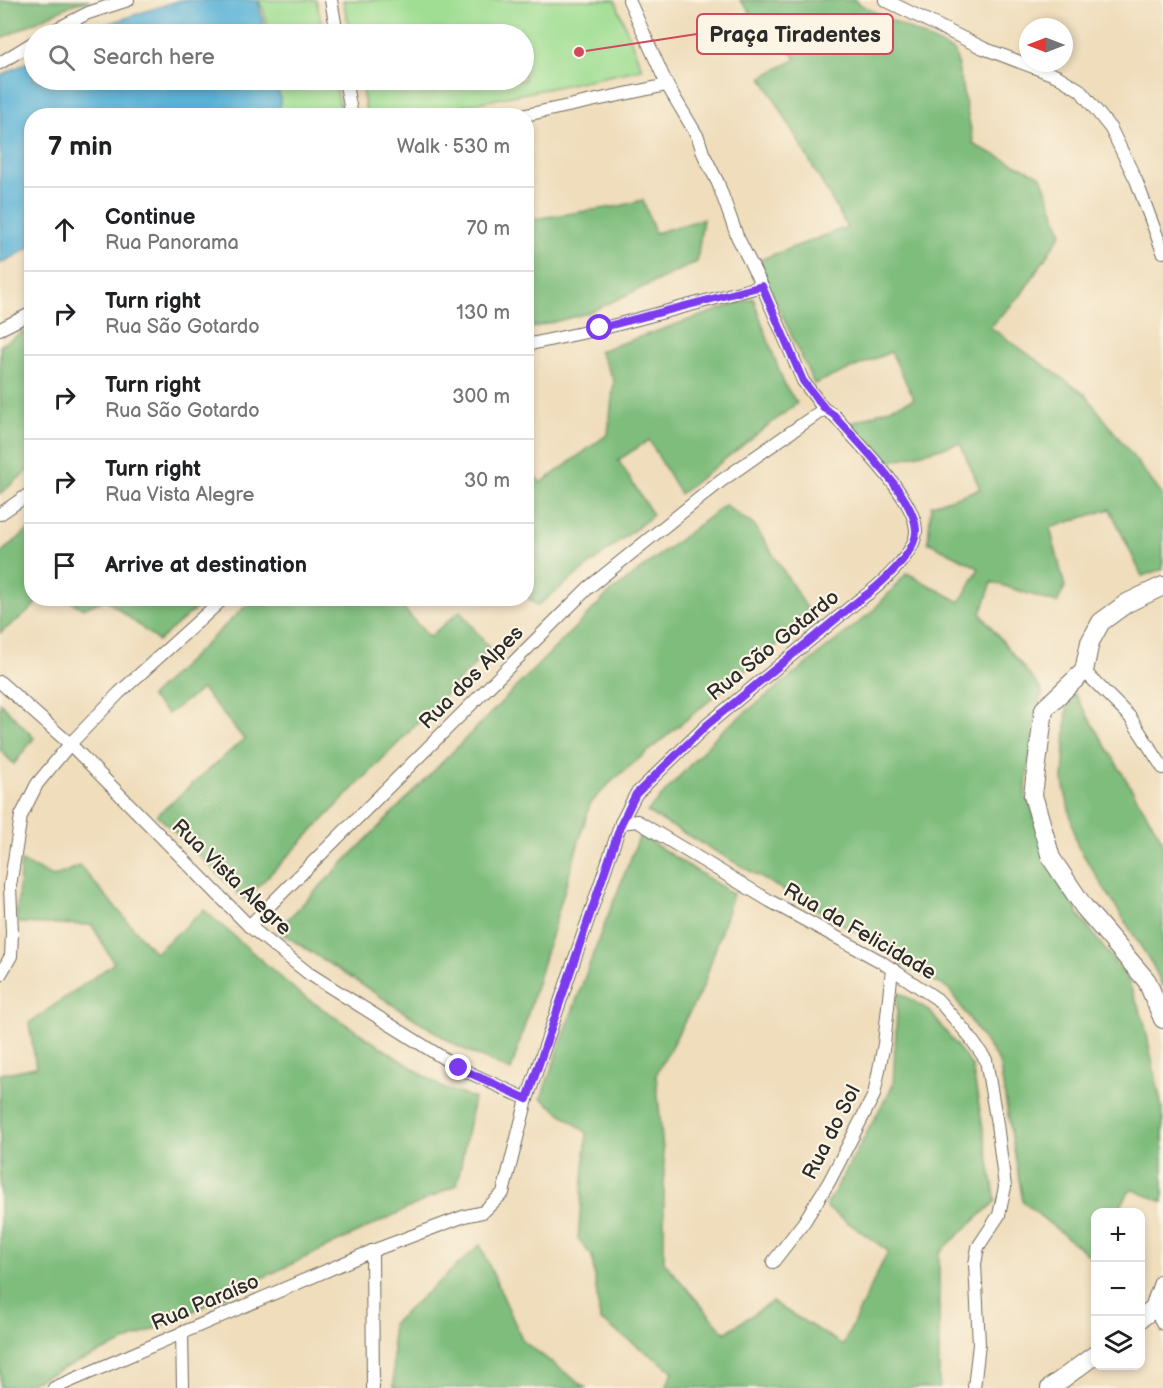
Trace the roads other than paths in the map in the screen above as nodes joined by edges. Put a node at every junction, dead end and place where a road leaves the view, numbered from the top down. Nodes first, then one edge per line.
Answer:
1 (128, 0) edge
2 (331, 0) edge
3 (629, 0) edge
4 (885, 0) edge
5 (67, 24) edge
6 (335, 24) edge
7 (24, 48) edge
8 (0, 63) edge
9 (667, 85) junction
10 (347, 90) edge
11 (350, 108) edge
12 (534, 113) edge
13 (1163, 252) edge
14 (762, 286) junction
15 (24, 317) edge
16 (0, 329) edge
17 (534, 343) edge
18 (825, 409) junction
19 (24, 498) edge
20 (0, 514) edge
21 (1163, 586) edge
22 (215, 606) edge
23 (1084, 671) junction
24 (0, 682) edge
25 (70, 744) junction
26 (1163, 768) edge
27 (621, 824) junction
28 (249, 926) junction
29 (892, 969) junction
30 (0, 975) edge
31 (1163, 1019) edge
32 (527, 1099) junction
33 (372, 1251) junction
34 (773, 1262) dead end
35 (1163, 1283) edge
36 (1147, 1313) edge
37 (1163, 1324) edge
38 (182, 1332) junction
39 (1091, 1357) edge
40 (54, 1388) edge
41 (183, 1388) edge
42 (373, 1388) edge
43 (974, 1388) edge
44 (1050, 1388) edge

1 - 5 street
2 - 6 street
3 - 9 street, Rua São Gotardo
4 - 13 street
7 - 8 street
9 - 12 street
9 - 14 street, Rua São Gotardo
10 - 11 street
14 - 17 street
14 - 18 street, Rua São Gotardo
15 - 16 street
18 - 27 street, Rua São Gotardo
18 - 28 street, Rua dos Alpes
19 - 20 street
21 - 23 street
22 - 25 street
23 - 26 street
23 - 31 street
24 - 25 street, Rua Vista Alegre
25 - 28 street, Rua Vista Alegre
25 - 30 street
27 - 29 street, Rua da Felicidade
27 - 32 street, Rua São Gotardo
28 - 32 street, Rua Vista Alegre
29 - 34 street, Rua do Sol
29 - 43 street, Rua da Felicidade
32 - 33 street, Rua São Gotardo
33 - 38 street, Rua Paraíso
33 - 42 street
35 - 36 street
36 - 37 street
38 - 40 street, Rua Paraíso
38 - 41 street
39 - 44 street

